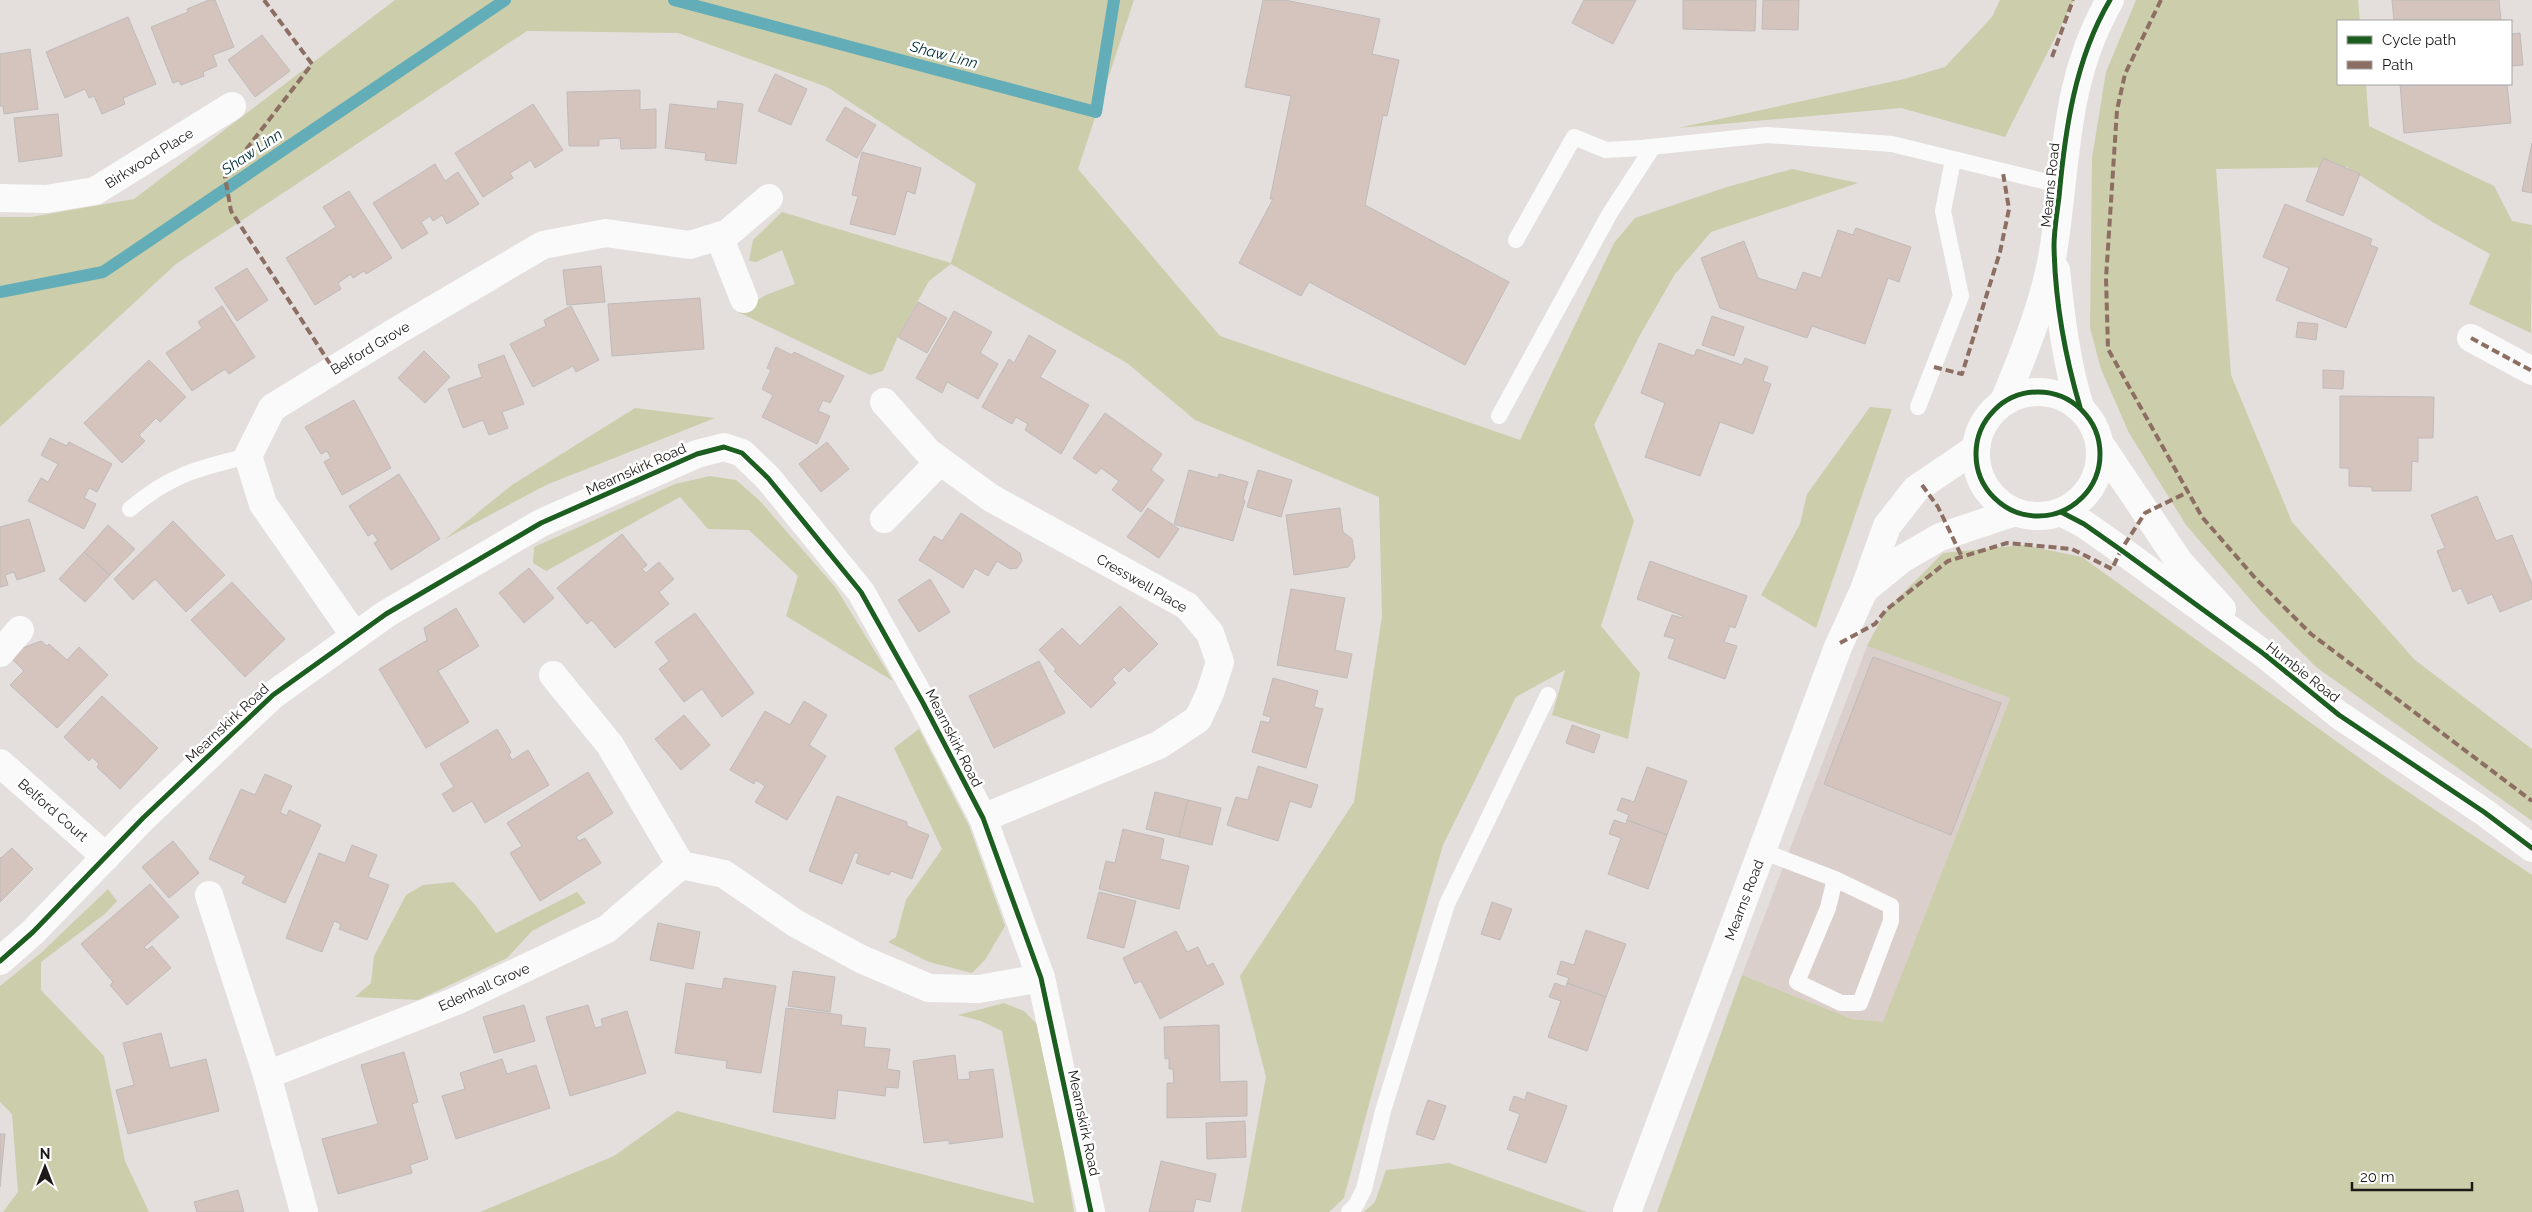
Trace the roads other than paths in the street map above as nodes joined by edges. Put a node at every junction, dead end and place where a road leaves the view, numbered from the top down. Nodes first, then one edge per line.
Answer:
1 (2110, 0) edge
2 (232, 106) dead end
3 (1653, 147) junction
4 (1953, 160) junction
5 (2060, 184) junction
6 (0, 198) edge
7 (769, 198) dead end
8 (719, 236) junction
9 (1516, 240) dead end
10 (2054, 246) junction
11 (744, 299) dead end
12 (2471, 338) dead end
13 (2532, 371) edge
14 (2004, 401) junction
15 (884, 402) dead end
16 (1918, 407) dead end
17 (2080, 408) junction
18 (1499, 416) dead end
19 (2100, 444) junction
20 (1975, 449) junction
21 (248, 456) junction
22 (940, 461) junction
23 (130, 508) dead end
24 (2015, 512) junction
25 (2061, 512) junction
26 (884, 519) dead end
27 (1864, 590) junction
28 (20, 630) dead end
29 (354, 636) junction
30 (0, 652) edge
31 (2264, 654) junction
32 (553, 674) dead end
33 (1548, 695) dead end
34 (0, 763) edge
35 (982, 818) junction
36 (2532, 848) edge
37 (1762, 851) junction
38 (106, 857) junction
39 (681, 865) junction
40 (1835, 879) junction
41 (209, 896) dead end
42 (0, 961) edge
43 (1041, 978) junction
44 (267, 1075) junction
45 (304, 1212) edge
46 (1091, 1212) edge
47 (1349, 1212) edge
48 (1627, 1212) edge

1 - 5 street, Mearns Road
2 - 6 street, Birkwood Place
3 - 4 lane
3 - 9 lane
3 - 18 lane
4 - 5 lane
4 - 16 lane
5 - 10 street, Mearns Road
7 - 8 street, Belford Grove
8 - 11 street
8 - 21 street, Belford Grove
10 - 14 street, Mearns Road
10 - 17 street, Mearns Road
12 - 13 street
14 - 17 street
14 - 20 street
15 - 22 street, Cresswell Place
17 - 19 street
19 - 25 street
19 - 31 street, Humbie Road
20 - 24 street
20 - 27 street, Mearns Road
21 - 23 lane
21 - 29 street
22 - 26 street
22 - 35 street, Cresswell Place
24 - 25 street
24 - 27 street, Mearns Road
25 - 31 street, Humbie Road
27 - 37 street, Mearns Road
28 - 30 street
29 - 35 street, Mearnskirk Road
29 - 38 street, Mearnskirk Road
31 - 36 street, Humbie Road
32 - 39 street
33 - 47 lane
34 - 38 street, Belford Court
35 - 43 street, Mearnskirk Road
37 - 40 lane
37 - 48 street, Mearns Road
38 - 42 street, Mearnskirk Road
39 - 43 street
39 - 44 street, Edenhall Grove
40 - 40 lane
41 - 44 street
43 - 46 street, Mearnskirk Road
44 - 45 street

